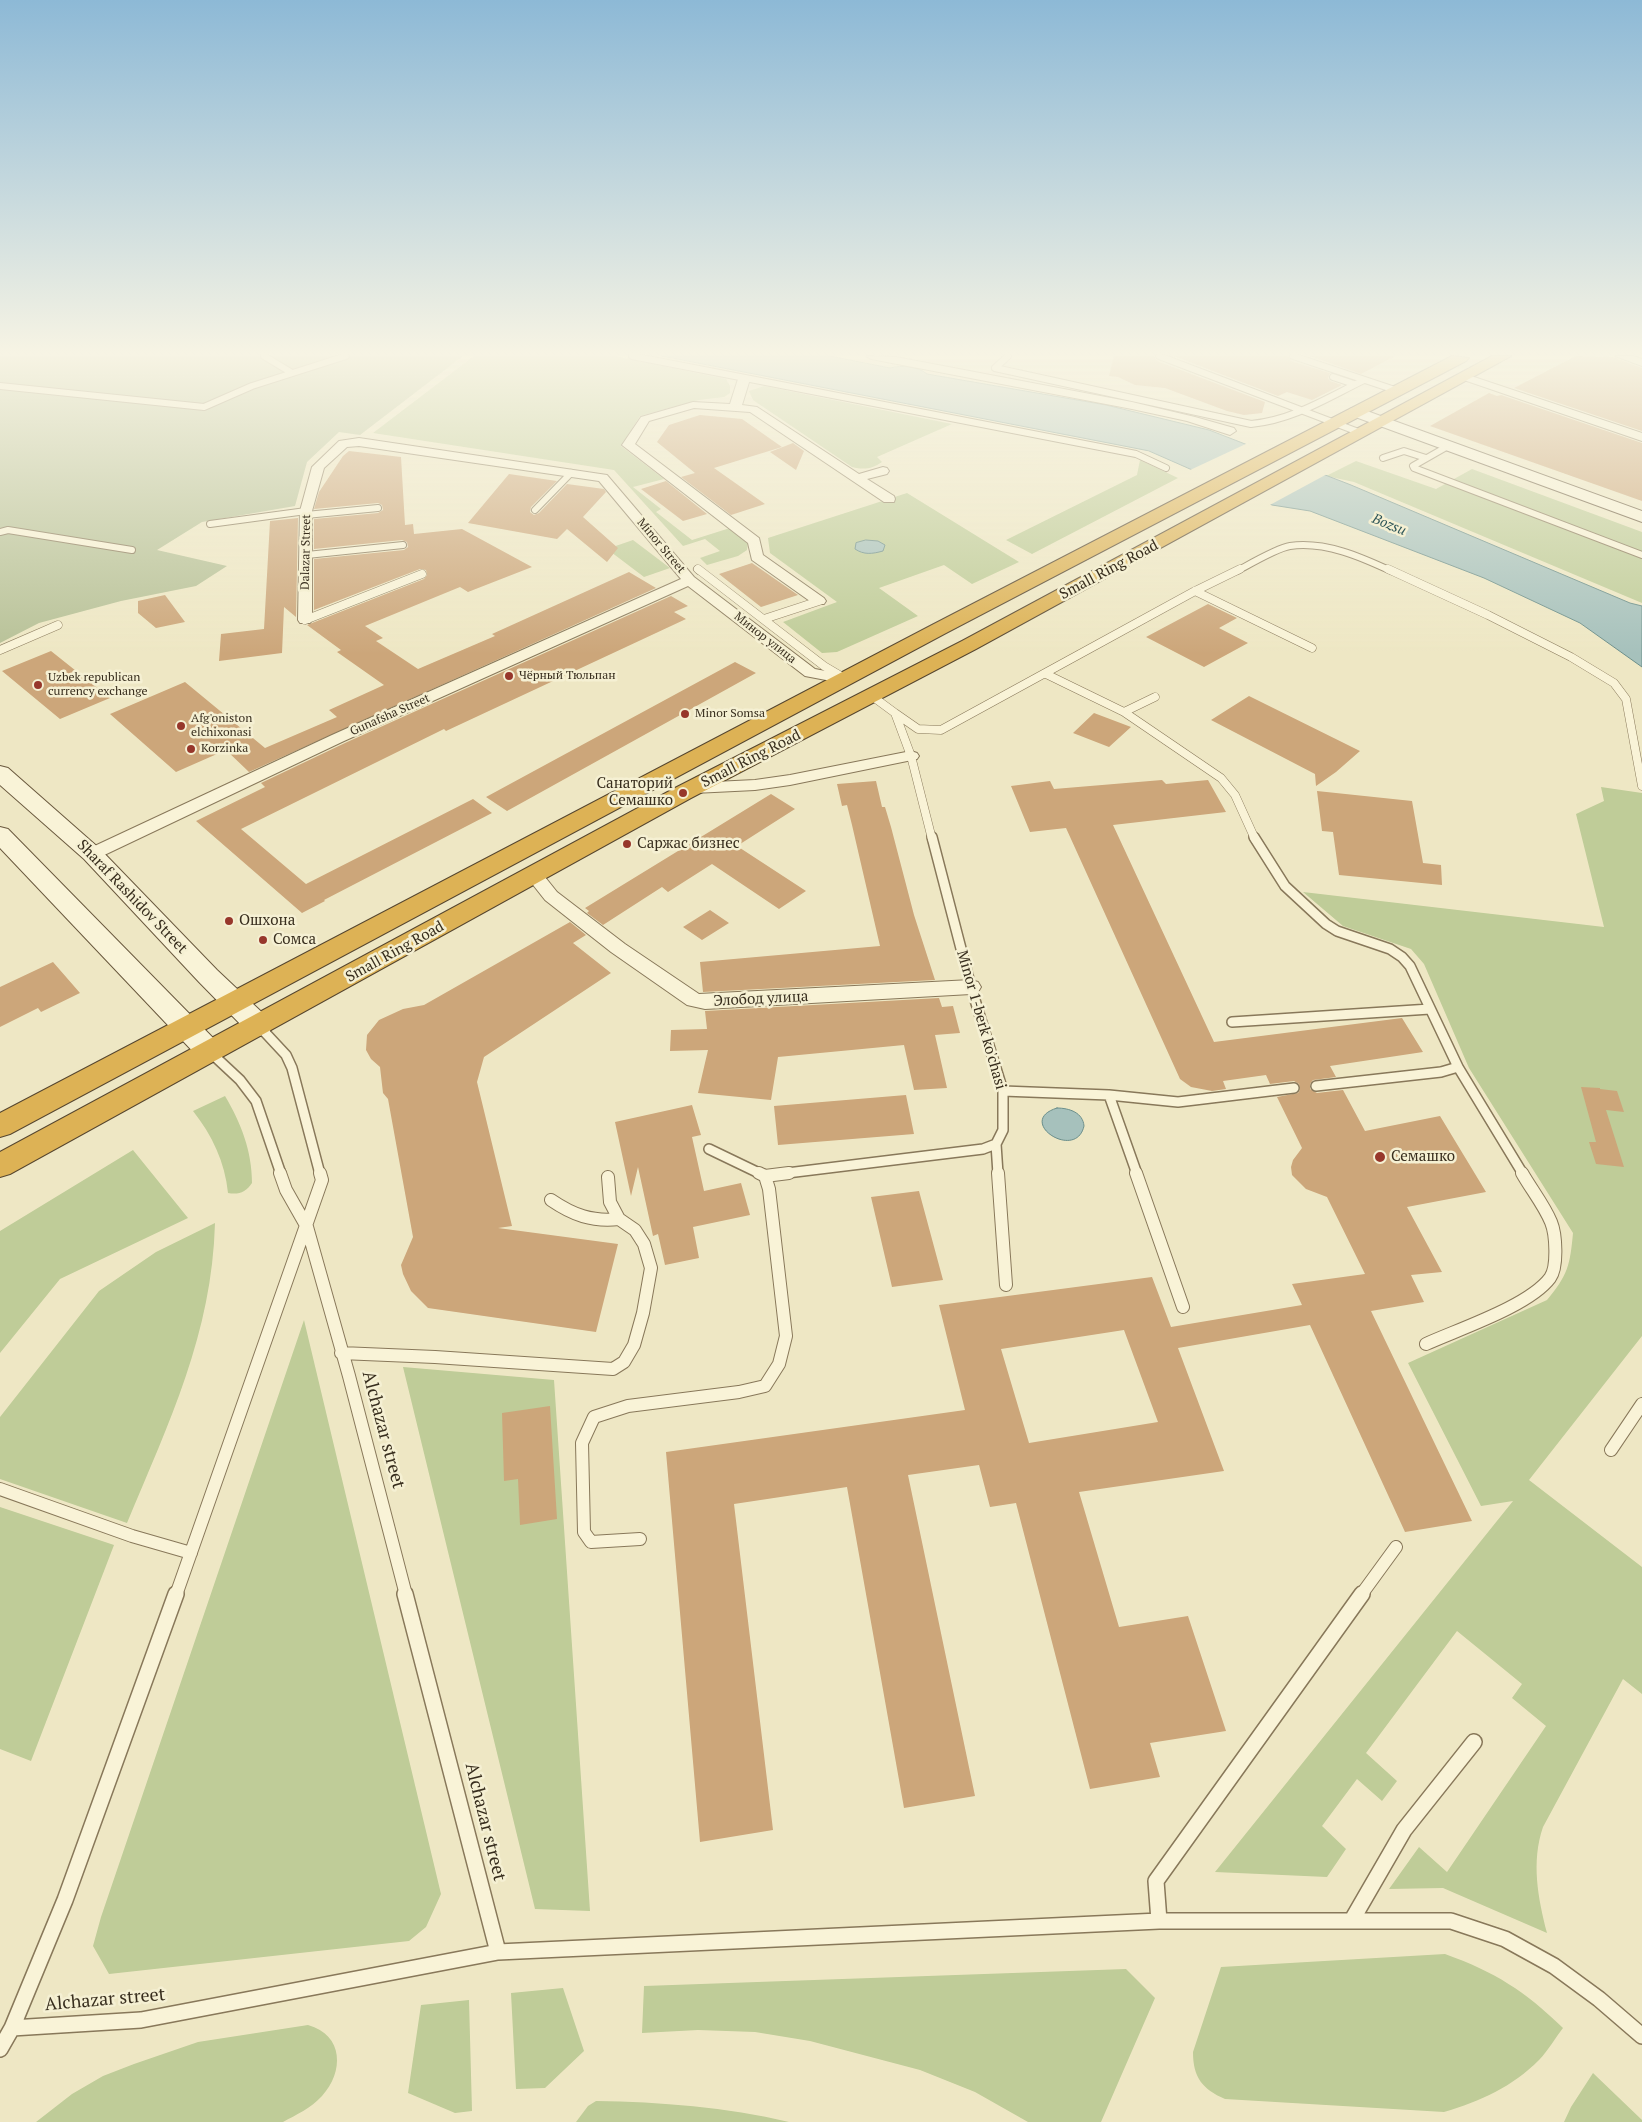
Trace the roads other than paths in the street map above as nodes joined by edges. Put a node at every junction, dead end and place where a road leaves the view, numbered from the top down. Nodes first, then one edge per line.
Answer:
1 (331, 455) edge
2 (443, 455) edge
3 (641, 455) edge
4 (822, 455) edge
5 (1138, 455) edge
6 (1272, 455) edge
7 (1321, 455) edge
8 (1392, 455) edge
9 (1417, 455) edge
10 (1431, 455) edge
11 (1473, 455) edge
12 (1383, 458) dead end
13 (1426, 458) junction
14 (1166, 468) dead end
15 (883, 472) dead end
16 (571, 473) junction
17 (857, 478) junction
18 (889, 499) dead end
19 (378, 508) dead end
20 (535, 510) dead end
21 (306, 513) junction
22 (1642, 517) edge
23 (210, 524) dead end
24 (0, 532) edge
25 (403, 545) dead end
26 (132, 550) dead end
27 (308, 555) junction
28 (1642, 555) edge
29 (422, 574) dead end
30 (693, 575) junction
31 (1195, 591) junction
32 (819, 601) joint
33 (305, 620) joint
34 (764, 620) junction
35 (58, 625) dead end
36 (939, 629) junction
37 (969, 645) junction
38 (1312, 648) dead end
39 (0, 650) edge
40 (1046, 674) junction
41 (847, 679) junction
42 (872, 696) junction
43 (1155, 697) dead end
44 (1124, 712) junction
45 (895, 713) junction
46 (911, 756) junction
47 (0, 773) edge
48 (1642, 786) edge
49 (694, 788) junction
50 (0, 834) edge
51 (92, 854) junction
52 (535, 876) junction
53 (971, 987) junction
54 (234, 1002) junction
55 (1430, 1009) junction
56 (1232, 1022) dead end
57 (259, 1026) junction
58 (186, 1027) junction
59 (210, 1052) junction
60 (1458, 1067) junction
61 (1316, 1086) dead end
62 (1294, 1088) dead end
63 (1003, 1091) junction
64 (1109, 1096) junction
65 (0, 1126) edge
66 (996, 1144) junction
67 (710, 1150) dead end
68 (0, 1166) edge
69 (765, 1176) junction
70 (608, 1177) dead end
71 (551, 1200) dead end
72 (619, 1220) junction
73 (307, 1227) junction
74 (1006, 1285) dead end
75 (1183, 1307) dead end
76 (1426, 1344) dead end
77 (341, 1353) junction
78 (1642, 1404) edge
79 (1611, 1450) dead end
80 (0, 1489) edge
81 (640, 1539) dead end
82 (1396, 1547) dead end
83 (191, 1553) junction
84 (1474, 1742) dead end
85 (1352, 1920) junction
86 (1159, 1921) junction
87 (498, 1952) junction
88 (12, 2028) junction
89 (1642, 2036) edge
90 (0, 2049) edge

1 - 21 street, Dalazar Street
2 - 16 street, Minor Street
3 - 32 street
4 - 17 street
5 - 14 lane
6 - 36 highway, Small Ring Road
7 - 37 highway, Small Ring Road
8 - 12 lane
9 - 13 lane
10 - 13 lane
11 - 22 main road
13 - 28 lane
15 - 17 street
16 - 20 lane
16 - 30 street, Minor Street
17 - 18 street
19 - 21 lane
21 - 23 lane
21 - 27 street, Dalazar Street
24 - 26 lane
25 - 27 lane
27 - 33 street, Dalazar Street
29 - 33 lane
30 - 34 lane
30 - 41 street, Минор улица
30 - 51 street, Gunafsha Street
31 - 38 lane
31 - 40 lane
31 - 48 lane
32 - 34 lane
34 - 41 lane
35 - 39 lane
36 - 37 highway
36 - 41 highway, Small Ring Road
37 - 42 highway, Small Ring Road
40 - 44 lane
40 - 45 lane
41 - 54 highway, Small Ring Road
42 - 45 lane
42 - 49 highway, Small Ring Road
43 - 44 lane
44 - 55 lane
45 - 46 lane, Minor 1-berk ko'chasi
46 - 49 street
46 - 53 lane, Minor 1-berk ko'chasi
47 - 51 main road, Sharaf Rashidov Street
49 - 52 highway, Small Ring Road
50 - 58 main road
51 - 54 main road, Sharaf Rashidov Street
52 - 53 street, Элобод улица
52 - 57 highway, Small Ring Road
53 - 63 lane, Minor 1-berk ko'chasi
54 - 57 main road, Sharaf Rashidov Street
54 - 58 highway, Small Ring Road
55 - 56 lane
55 - 60 lane
57 - 59 highway, Small Ring Road
57 - 73 lane, Alchazar street
58 - 59 main road
58 - 65 highway, Small Ring Road
59 - 68 highway, Small Ring Road
59 - 73 lane, Alchazar street
60 - 61 lane
60 - 76 lane
62 - 64 lane
63 - 64 lane
63 - 66 lane, Minor 1-berk ko'chasi
64 - 75 lane
66 - 69 lane
66 - 74 lane
67 - 69 lane
69 - 81 lane
70 - 72 lane
71 - 72 lane
72 - 77 lane
73 - 77 lane, Alchazar street
73 - 83 lane, Alchazar street
77 - 87 lane, Alchazar street
78 - 79 lane
80 - 83 lane
82 - 86 lane
83 - 88 lane, Alchazar street
84 - 85 lane
85 - 86 lane
85 - 89 lane
86 - 87 lane
87 - 88 lane, Alchazar street
88 - 90 lane, Alchazar street

